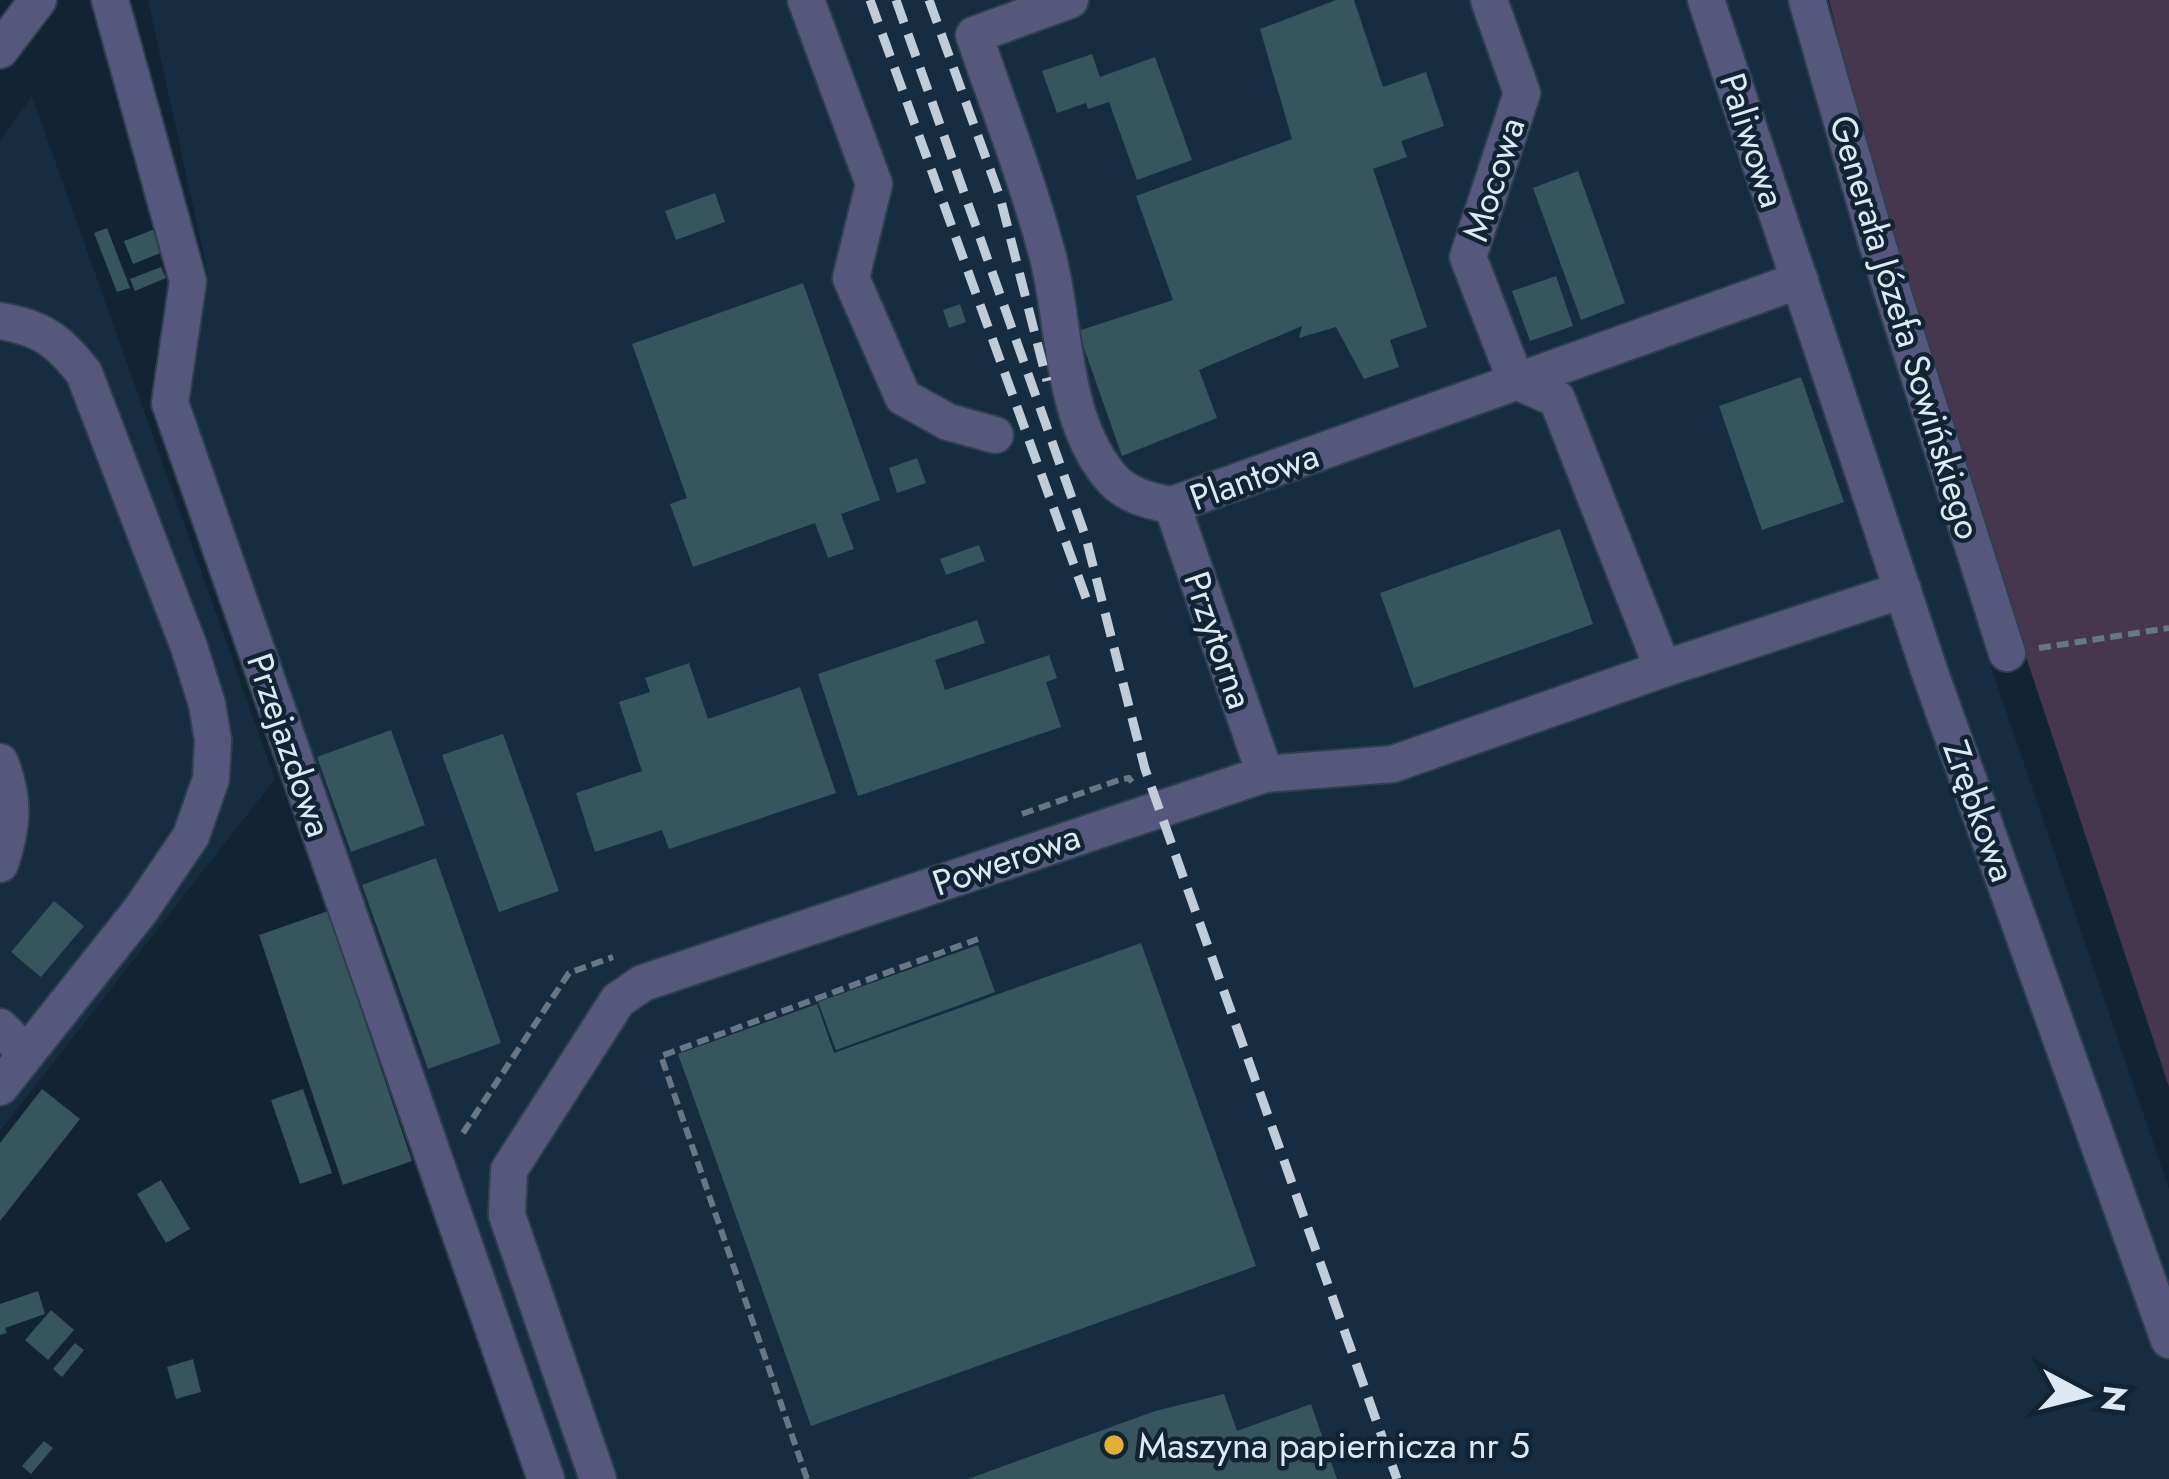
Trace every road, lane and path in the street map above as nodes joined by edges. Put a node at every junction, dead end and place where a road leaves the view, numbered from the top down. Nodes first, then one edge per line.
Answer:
1 (38, 0) edge
2 (110, 0) edge
3 (806, 0) edge
4 (1070, 0) edge
5 (1489, 0) edge
6 (1706, 0) edge
7 (1807, 0) edge
8 (0, 50) edge
9 (1799, 280) junction
10 (0, 321) edge
11 (1516, 381) junction
12 (995, 435) dead end
13 (1172, 505) junction
14 (1903, 590) junction
15 (2169, 628) edge
16 (2007, 653) joint
17 (1663, 669) junction
18 (0, 762) edge
19 (1265, 774) junction
20 (1149, 779) dead end
21 (1009, 819) dead end
22 (0, 864) edge
23 (978, 939) dead end
24 (613, 958) dead end
25 (13, 1040) edge
26 (0, 1087) edge
27 (455, 1144) dead end
28 (2169, 1340) edge
29 (546, 1479) edge
30 (598, 1479) edge
31 (807, 1479) edge

1 - 8 street
2 - 29 street, Przejazdowa
3 - 12 street
4 - 13 street, Plantowa
5 - 11 street, Mocowa
6 - 9 street, Paliwowa
7 - 16 street, Generała Józefa Sowińskiego
9 - 11 street, Plantowa
9 - 14 street, Zrębkowa
10 - 25 street
11 - 13 street, Plantowa
11 - 17 street
13 - 19 street, Przytorna
14 - 17 street, Powerowa
14 - 28 street, Zrębkowa
15 - 16 path
17 - 19 street, Powerowa
18 - 22 street
19 - 30 street, Powerowa
20 - 21 path
23 - 31 path
24 - 27 path
25 - 26 street

